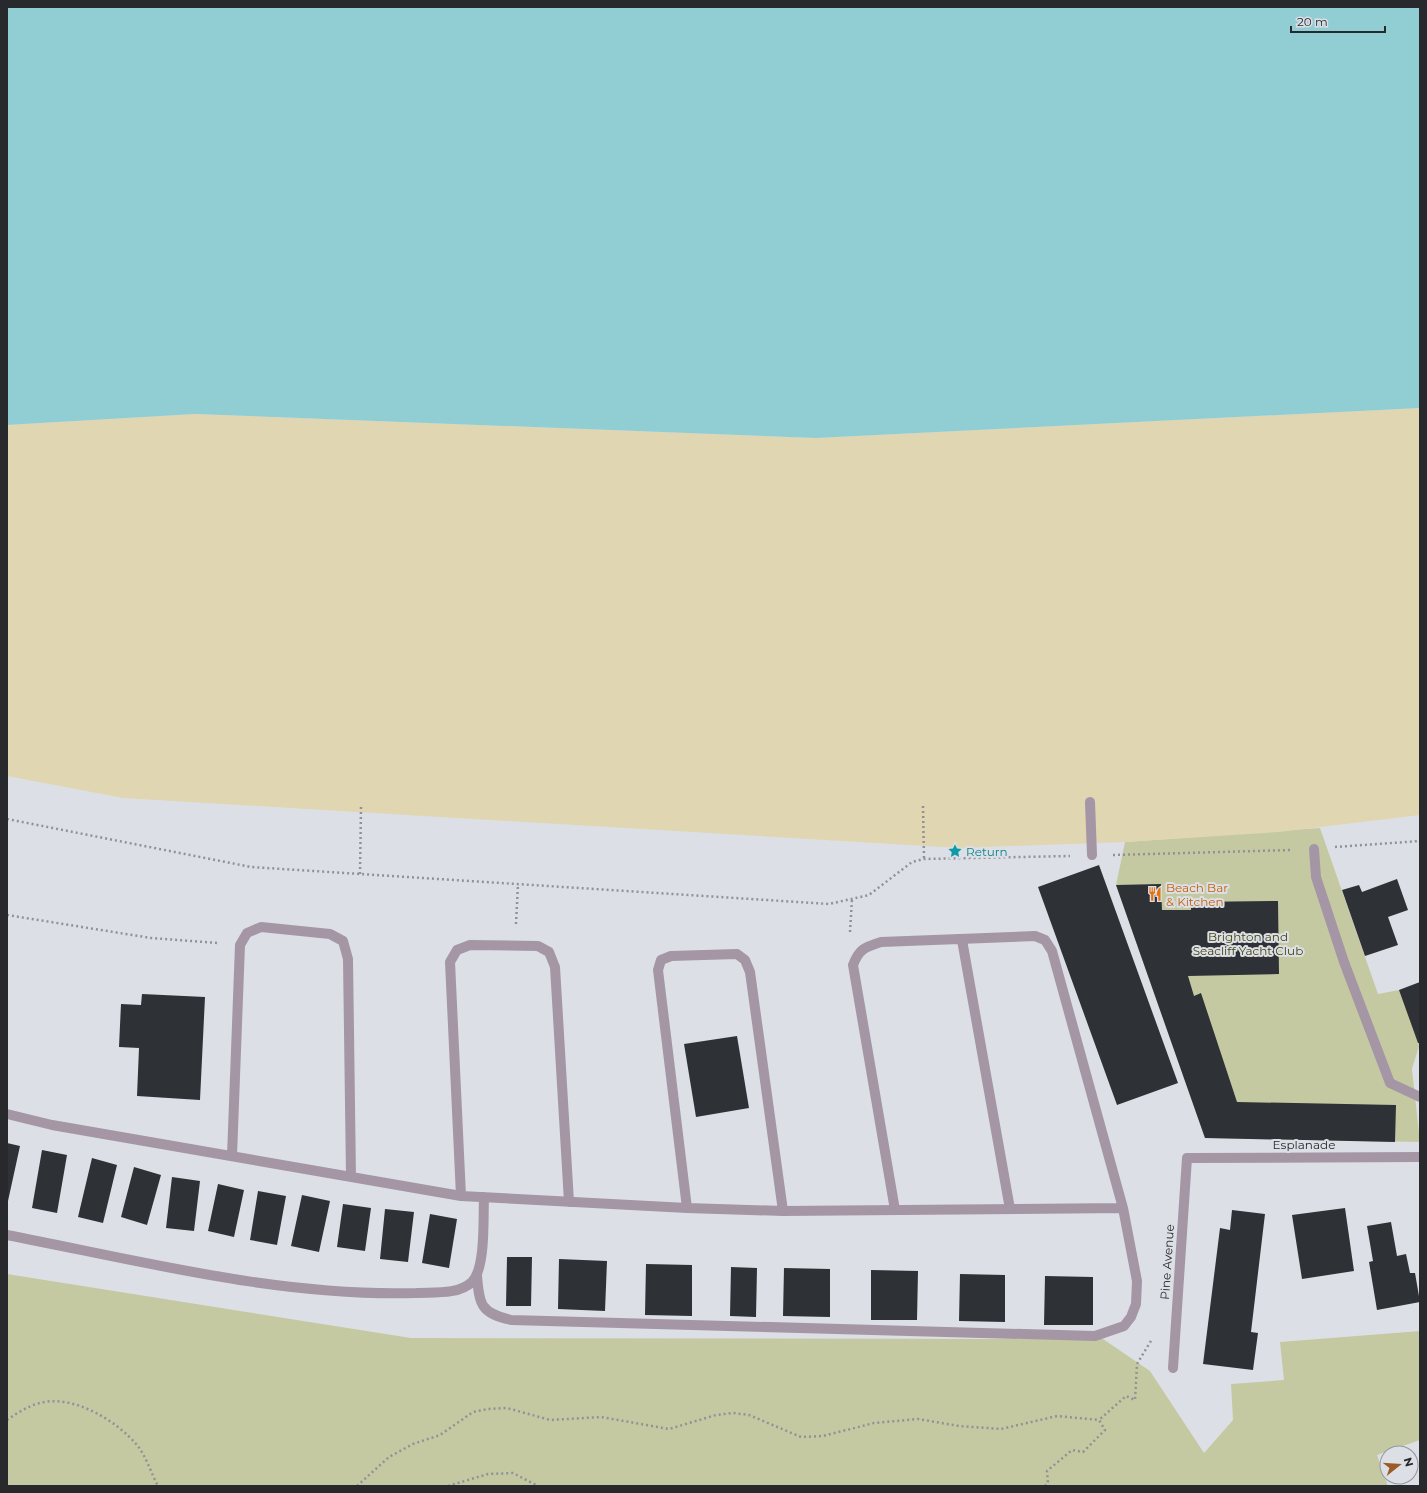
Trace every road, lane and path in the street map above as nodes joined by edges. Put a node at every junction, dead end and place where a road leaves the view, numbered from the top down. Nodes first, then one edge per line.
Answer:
1 (1090, 802) dead end
2 (923, 806) dead end
3 (361, 807) dead end
4 (7, 819) edge
5 (1420, 841) edge
6 (1314, 849) junction
7 (1092, 855) junction
8 (924, 859) junction
9 (360, 874) junction
10 (518, 884) junction
11 (852, 899) junction
12 (7, 915) edge
13 (962, 940) junction
14 (240, 945) junction
15 (515, 946) junction
16 (858, 953) junction
17 (1420, 1096) edge
18 (7, 1114) edge
19 (232, 1156) junction
20 (1420, 1157) edge
21 (1187, 1158) joint
22 (350, 1177) junction
23 (461, 1196) junction
24 (484, 1197) junction
25 (568, 1202) junction
26 (687, 1208) junction
27 (1123, 1208) junction
28 (1010, 1209) junction
29 (895, 1210) junction
30 (783, 1211) junction
31 (7, 1236) edge
32 (477, 1275) junction
33 (1176, 1332) junction
34 (1173, 1368) dead end
35 (7, 1420) edge
36 (1099, 1420) junction
37 (158, 1486) edge
38 (357, 1486) edge
39 (448, 1486) edge
40 (538, 1486) edge
41 (1045, 1486) edge

1 - 7 street
2 - 8 path
3 - 9 path
4 - 9 path
5 - 6 path
6 - 7 path
6 - 17 street
7 - 8 path
8 - 11 path
9 - 10 path
10 - 11 path
10 - 15 path
11 - 16 path
12 - 14 path
13 - 16 street
13 - 27 street
13 - 28 street
14 - 19 street
14 - 22 street
15 - 23 street
15 - 25 street
16 - 29 street
18 - 19 street
19 - 22 street
20 - 21 street, Esplanade
21 - 33 street, Pine Avenue
22 - 23 street
23 - 24 street
24 - 25 street
24 - 32 street
25 - 26 street
26 - 30 street
26 - 30 street
27 - 28 street
27 - 32 street
28 - 29 street
29 - 30 street
31 - 32 street
33 - 34 street, Pine Avenue
33 - 36 path
35 - 37 path
36 - 38 path
36 - 41 path
39 - 40 path

